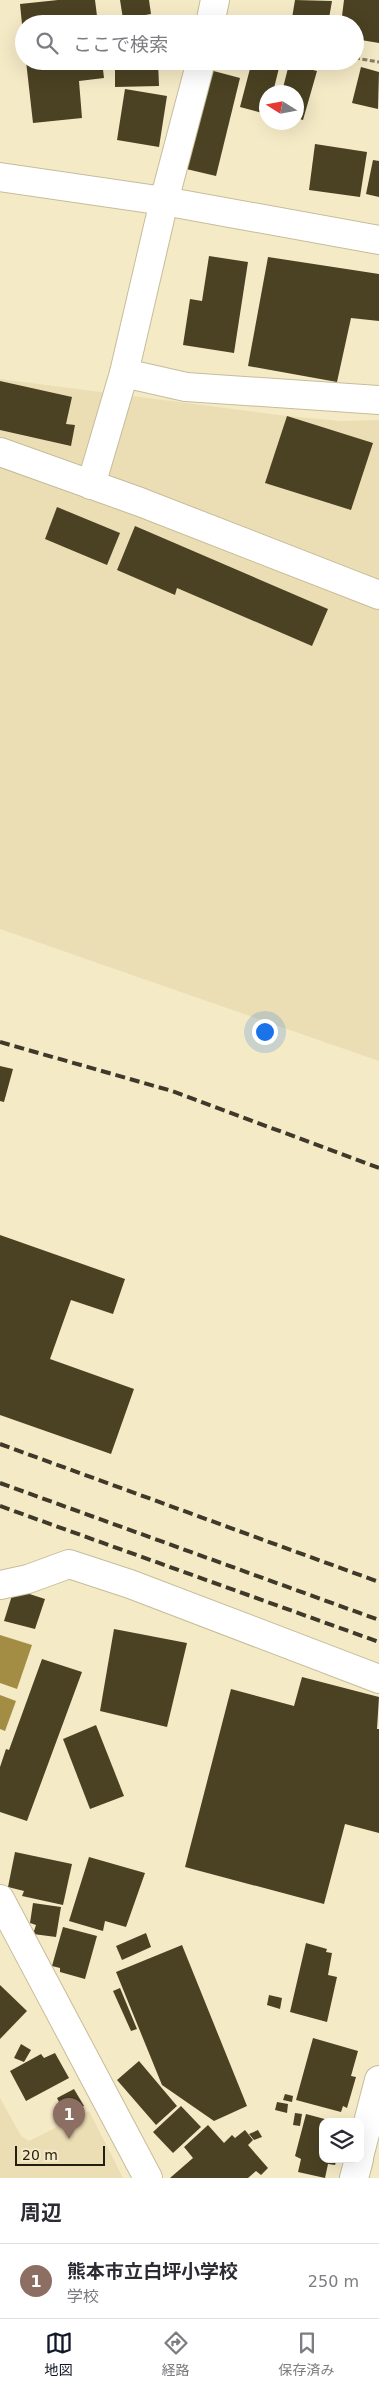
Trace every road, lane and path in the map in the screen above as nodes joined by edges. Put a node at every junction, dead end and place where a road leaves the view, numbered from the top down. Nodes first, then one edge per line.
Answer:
1 (215, 0) edge
2 (212, 15) edge
3 (364, 60) edge
4 (379, 62) edge
5 (199, 70) edge
6 (0, 177) edge
7 (164, 201) junction
8 (379, 240) edge
9 (124, 374) junction
10 (379, 400) edge
11 (0, 452) edge
12 (91, 485) junction
13 (379, 595) edge
14 (0, 1585) edge
15 (379, 1679) edge
16 (0, 1899) edge
17 (379, 2080) edge
18 (364, 2138) edge
19 (358, 2163) edge
20 (148, 2178) edge
21 (354, 2178) edge

1 - 2 street
3 - 4 path
5 - 7 street
6 - 7 street
7 - 8 street
7 - 9 street
9 - 10 street
9 - 12 street
11 - 12 street
12 - 13 street
14 - 15 street
16 - 20 street
17 - 18 street
19 - 21 street

